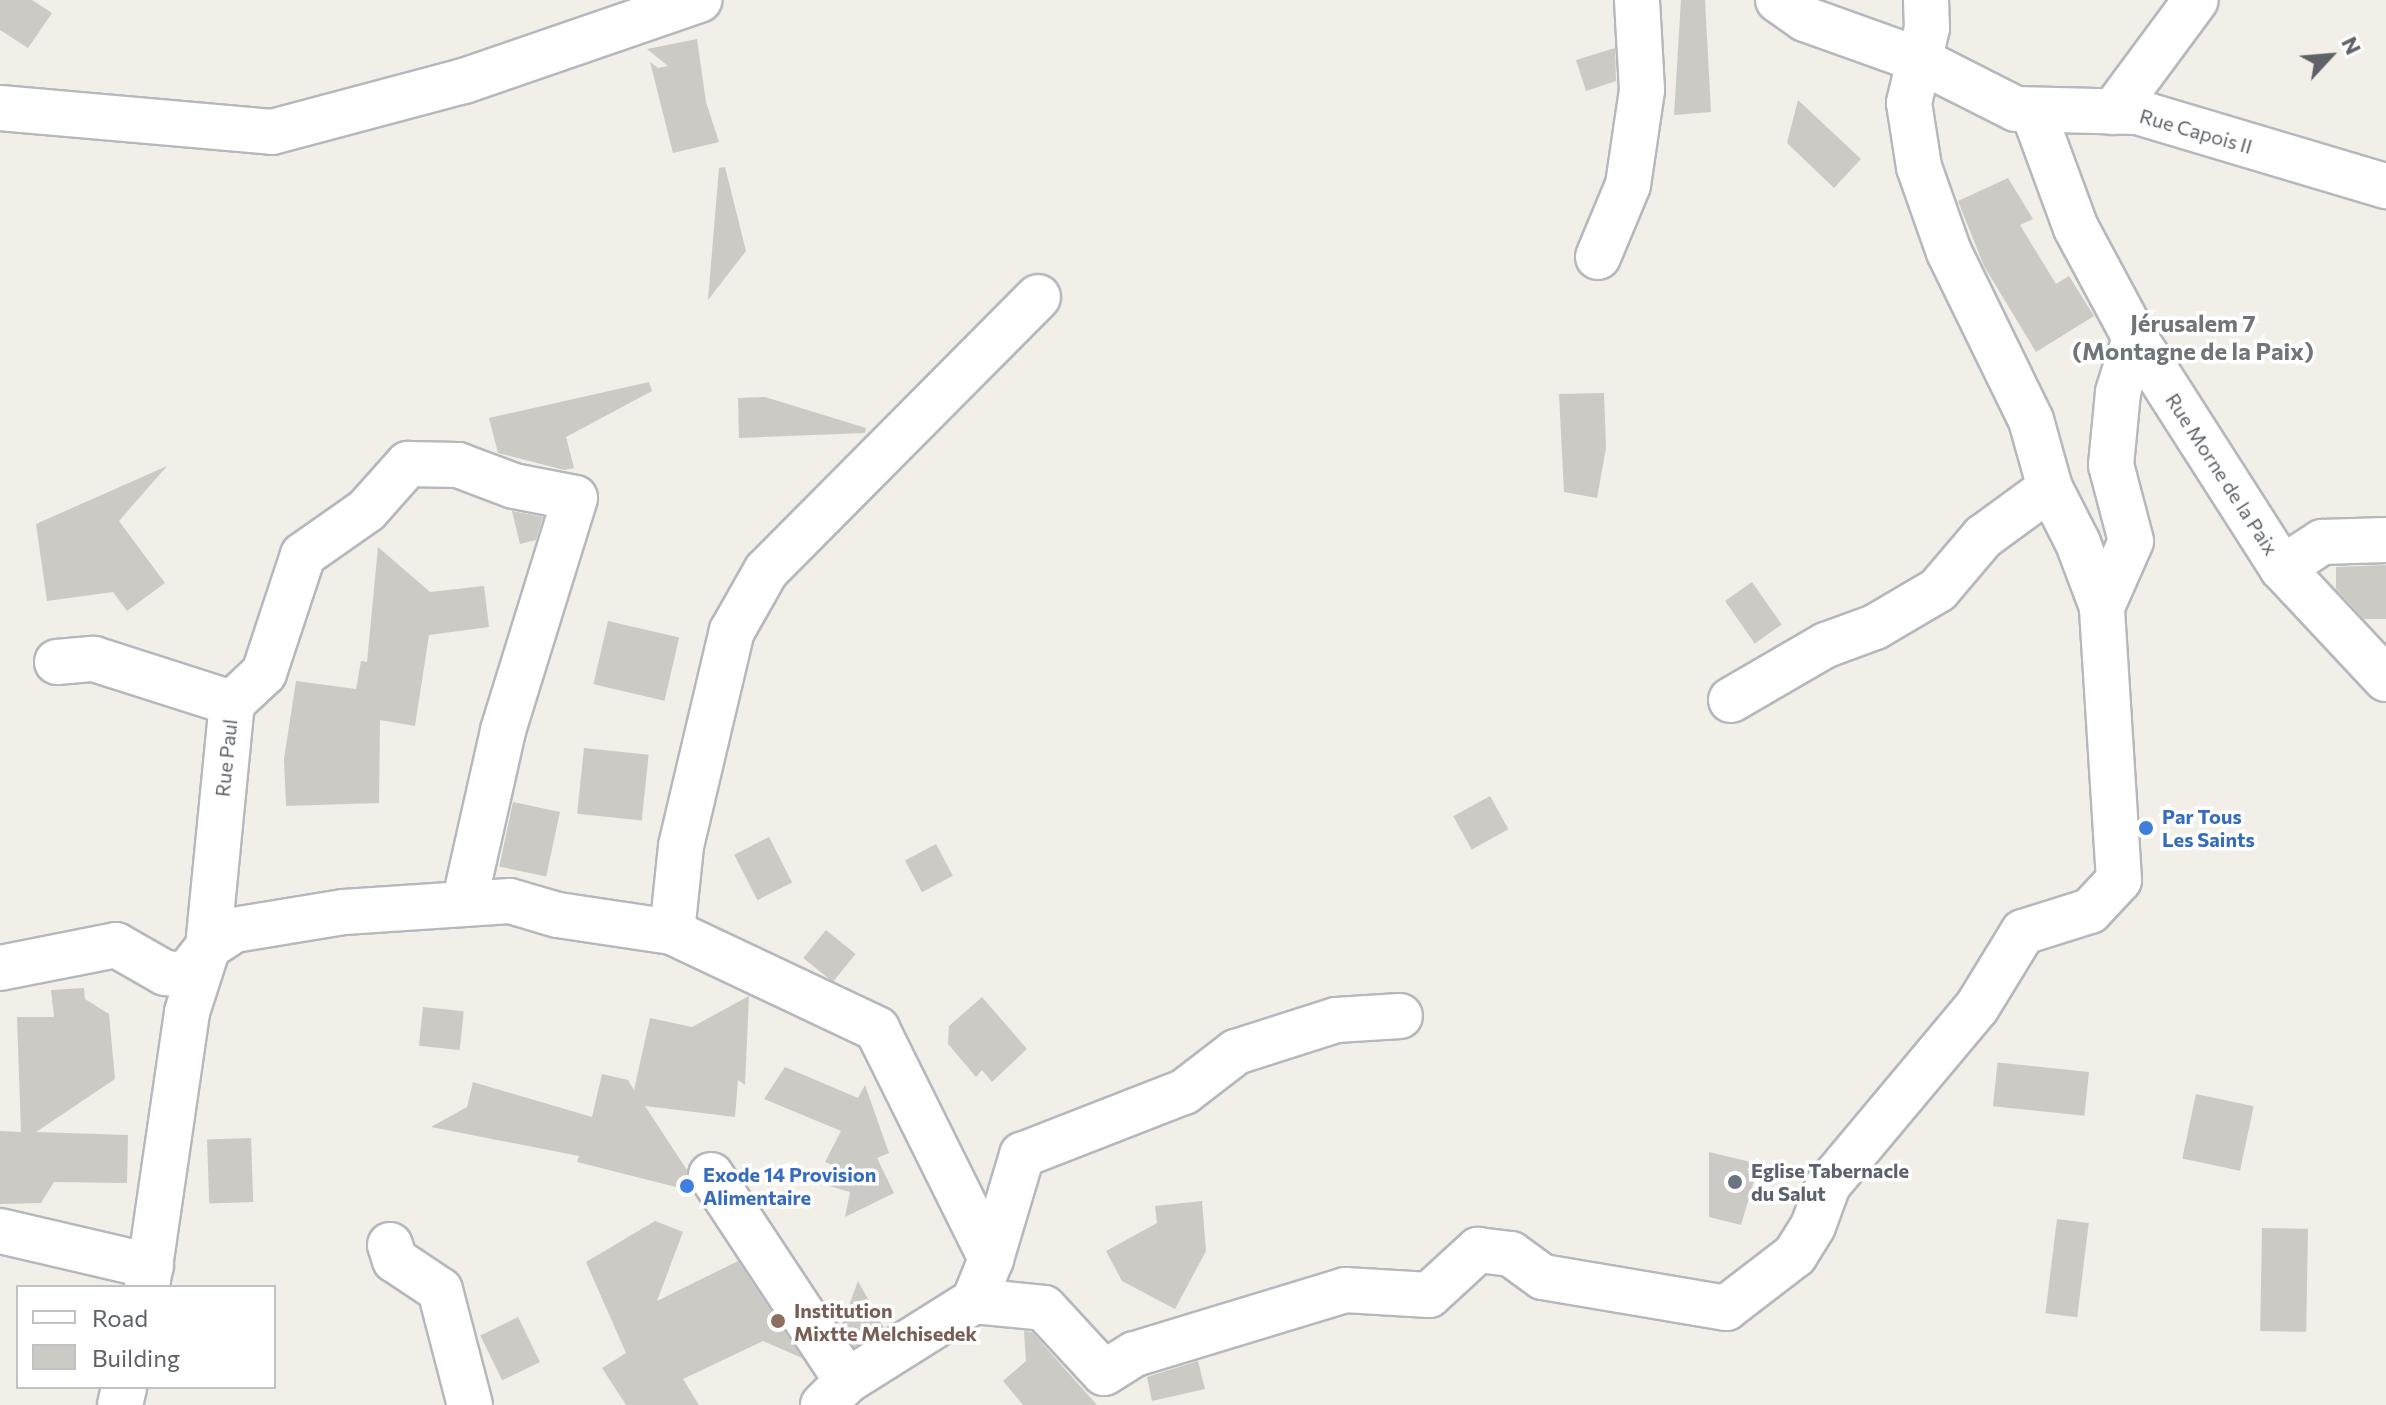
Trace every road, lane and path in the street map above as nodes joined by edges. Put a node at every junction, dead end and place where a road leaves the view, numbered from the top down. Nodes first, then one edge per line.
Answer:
1 (699, 0) edge
2 (1637, 0) edge
3 (1778, 0) edge
4 (1926, 0) edge
5 (2196, 0) edge
6 (1917, 59) junction
7 (0, 108) edge
8 (2113, 112) junction
9 (2034, 114) junction
10 (2386, 186) edge
11 (1598, 257) dead end
12 (1038, 297) dead end
13 (2135, 338) junction
14 (2050, 488) junction
15 (2386, 540) edge
16 (2282, 568) junction
17 (2102, 607) junction
18 (57, 662) dead end
19 (2386, 679) edge
20 (1731, 700) dead end
21 (232, 703) junction
22 (464, 904) junction
23 (672, 932) junction
24 (208, 947) junction
25 (0, 968) edge
26 (1400, 1016) dead end
27 (1022, 1155) junction
28 (711, 1175) dead end
29 (946, 1177) junction
30 (0, 1231) edge
31 (390, 1245) dead end
32 (991, 1259) junction
33 (149, 1276) edge
34 (974, 1301) junction
35 (835, 1393) edge
36 (470, 1405) edge

1 - 7 street
2 - 11 street
3 - 6 street, Rue Capois II
4 - 6 street
5 - 8 street
6 - 9 street, Rue Capois II
6 - 14 street
8 - 9 street, Rue Capois II
8 - 10 street, Rue Capois II
9 - 13 street, Rue Morne de la Paix
12 - 23 street
13 - 16 street, Rue Morne de la Paix
13 - 17 street
14 - 17 street
14 - 20 street
15 - 16 street
16 - 19 street, Rue Morne de la Paix
17 - 34 street
18 - 21 street
21 - 22 street, Rue Paul
21 - 24 street, Rue Paul
22 - 23 street
22 - 24 street
23 - 29 street
24 - 25 street
24 - 33 street, Rue Paul
26 - 27 street
27 - 29 street
27 - 32 street
28 - 35 street
29 - 32 street
30 - 33 street
31 - 36 street
32 - 34 street
34 - 35 street

